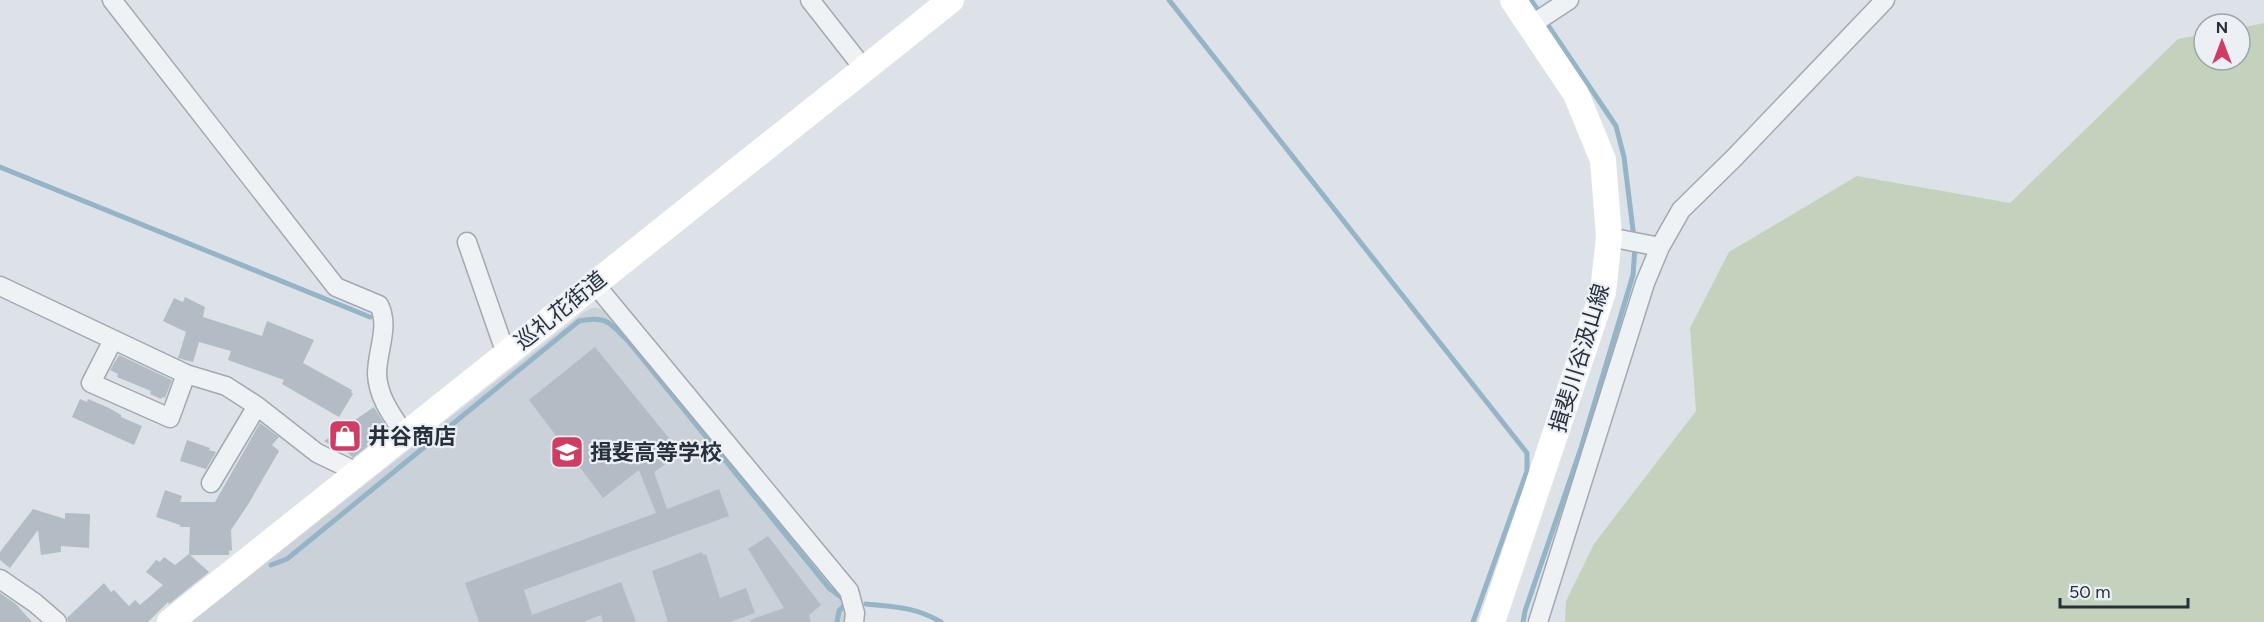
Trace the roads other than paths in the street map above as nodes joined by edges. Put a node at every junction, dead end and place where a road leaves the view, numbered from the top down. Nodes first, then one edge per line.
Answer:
1 (112, 0) edge
2 (810, 0) edge
3 (951, 0) edge
4 (1513, 0) edge
5 (1569, 0) edge
6 (1885, 0) edge
7 (1531, 25) junction
8 (864, 69) junction
9 (1609, 237) junction
10 (467, 242) dead end
11 (1660, 247) junction
12 (594, 283) junction
13 (0, 286) edge
14 (113, 340) junction
15 (506, 354) junction
16 (186, 374) junction
17 (257, 406) junction
18 (406, 436) junction
19 (359, 472) junction
20 (211, 483) dead end
21 (2, 583) edge
22 (57, 622) edge
23 (170, 622) edge
24 (854, 622) edge
25 (1492, 622) edge
26 (1538, 622) edge

1 - 18 street
2 - 8 street
3 - 8 street, 巡礼花街道
4 - 7 street, 揖斐川谷汲山線
5 - 7 street
6 - 11 street
7 - 9 street, 揖斐川谷汲山線
8 - 12 street, 巡礼花街道
9 - 11 street
9 - 25 street, 揖斐川谷汲山線
10 - 15 street
11 - 26 street
12 - 15 street, 巡礼花街道
12 - 24 street
13 - 14 street
14 - 16 street
14 - 16 street
15 - 18 street, 巡礼花街道
16 - 17 street
17 - 19 street
17 - 20 street
18 - 19 street, 巡礼花街道
19 - 23 street, 巡礼花街道
21 - 22 street

